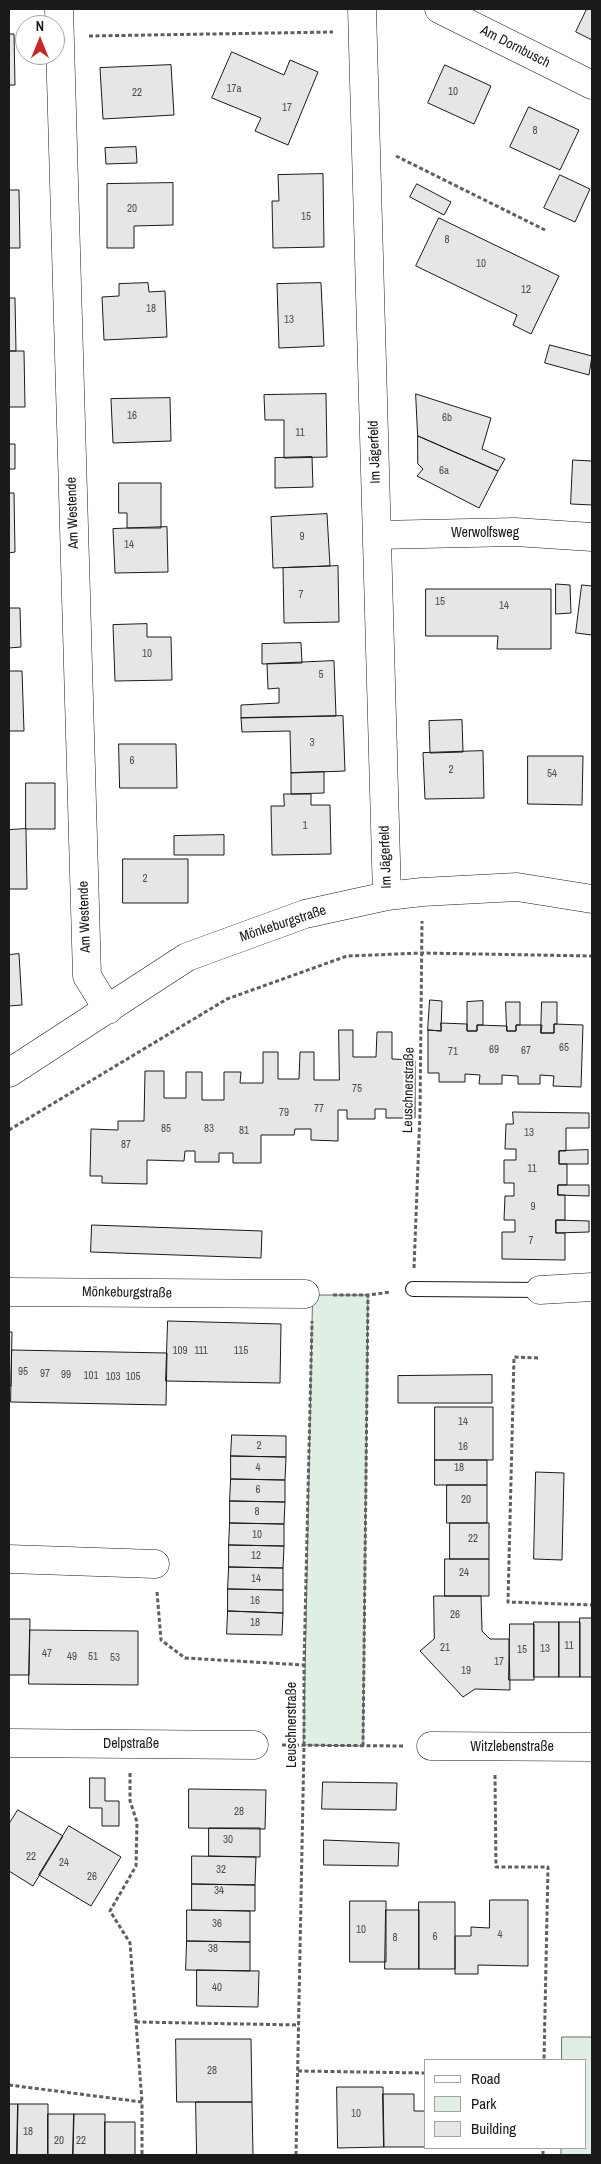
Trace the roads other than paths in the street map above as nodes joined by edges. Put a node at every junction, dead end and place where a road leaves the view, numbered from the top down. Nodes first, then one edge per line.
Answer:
1 (59, 9) edge
2 (439, 9) edge
3 (363, 20) edge
4 (592, 85) edge
5 (377, 535) junction
6 (592, 537) edge
7 (387, 896) junction
8 (592, 899) edge
9 (108, 1010) junction
10 (9, 1073) edge
11 (592, 1287) edge
12 (413, 1289) road end
13 (540, 1290) joint
14 (9, 1292) edge
15 (309, 1295) road end
16 (9, 1559) edge
17 (155, 1564) road end
18 (9, 1743) edge
19 (254, 1744) road end
20 (431, 1746) road end
21 (592, 1747) edge

1 - 9 street, Am Westende
2 - 4 street, Am Dornbusch
3 - 5 street, Im Jägerfeld
5 - 6 street, Werwolfsweg
5 - 7 street, Im Jägerfeld
7 - 8 street, Mönkeburgstraße
7 - 9 street, Mönkeburgstraße
9 - 10 street, Mönkeburgstraße
11 - 13 street
12 - 13 lane
14 - 15 street, Mönkeburgstraße
16 - 17 street
18 - 19 street, Delpstraße
20 - 21 street, Witzlebenstraße

